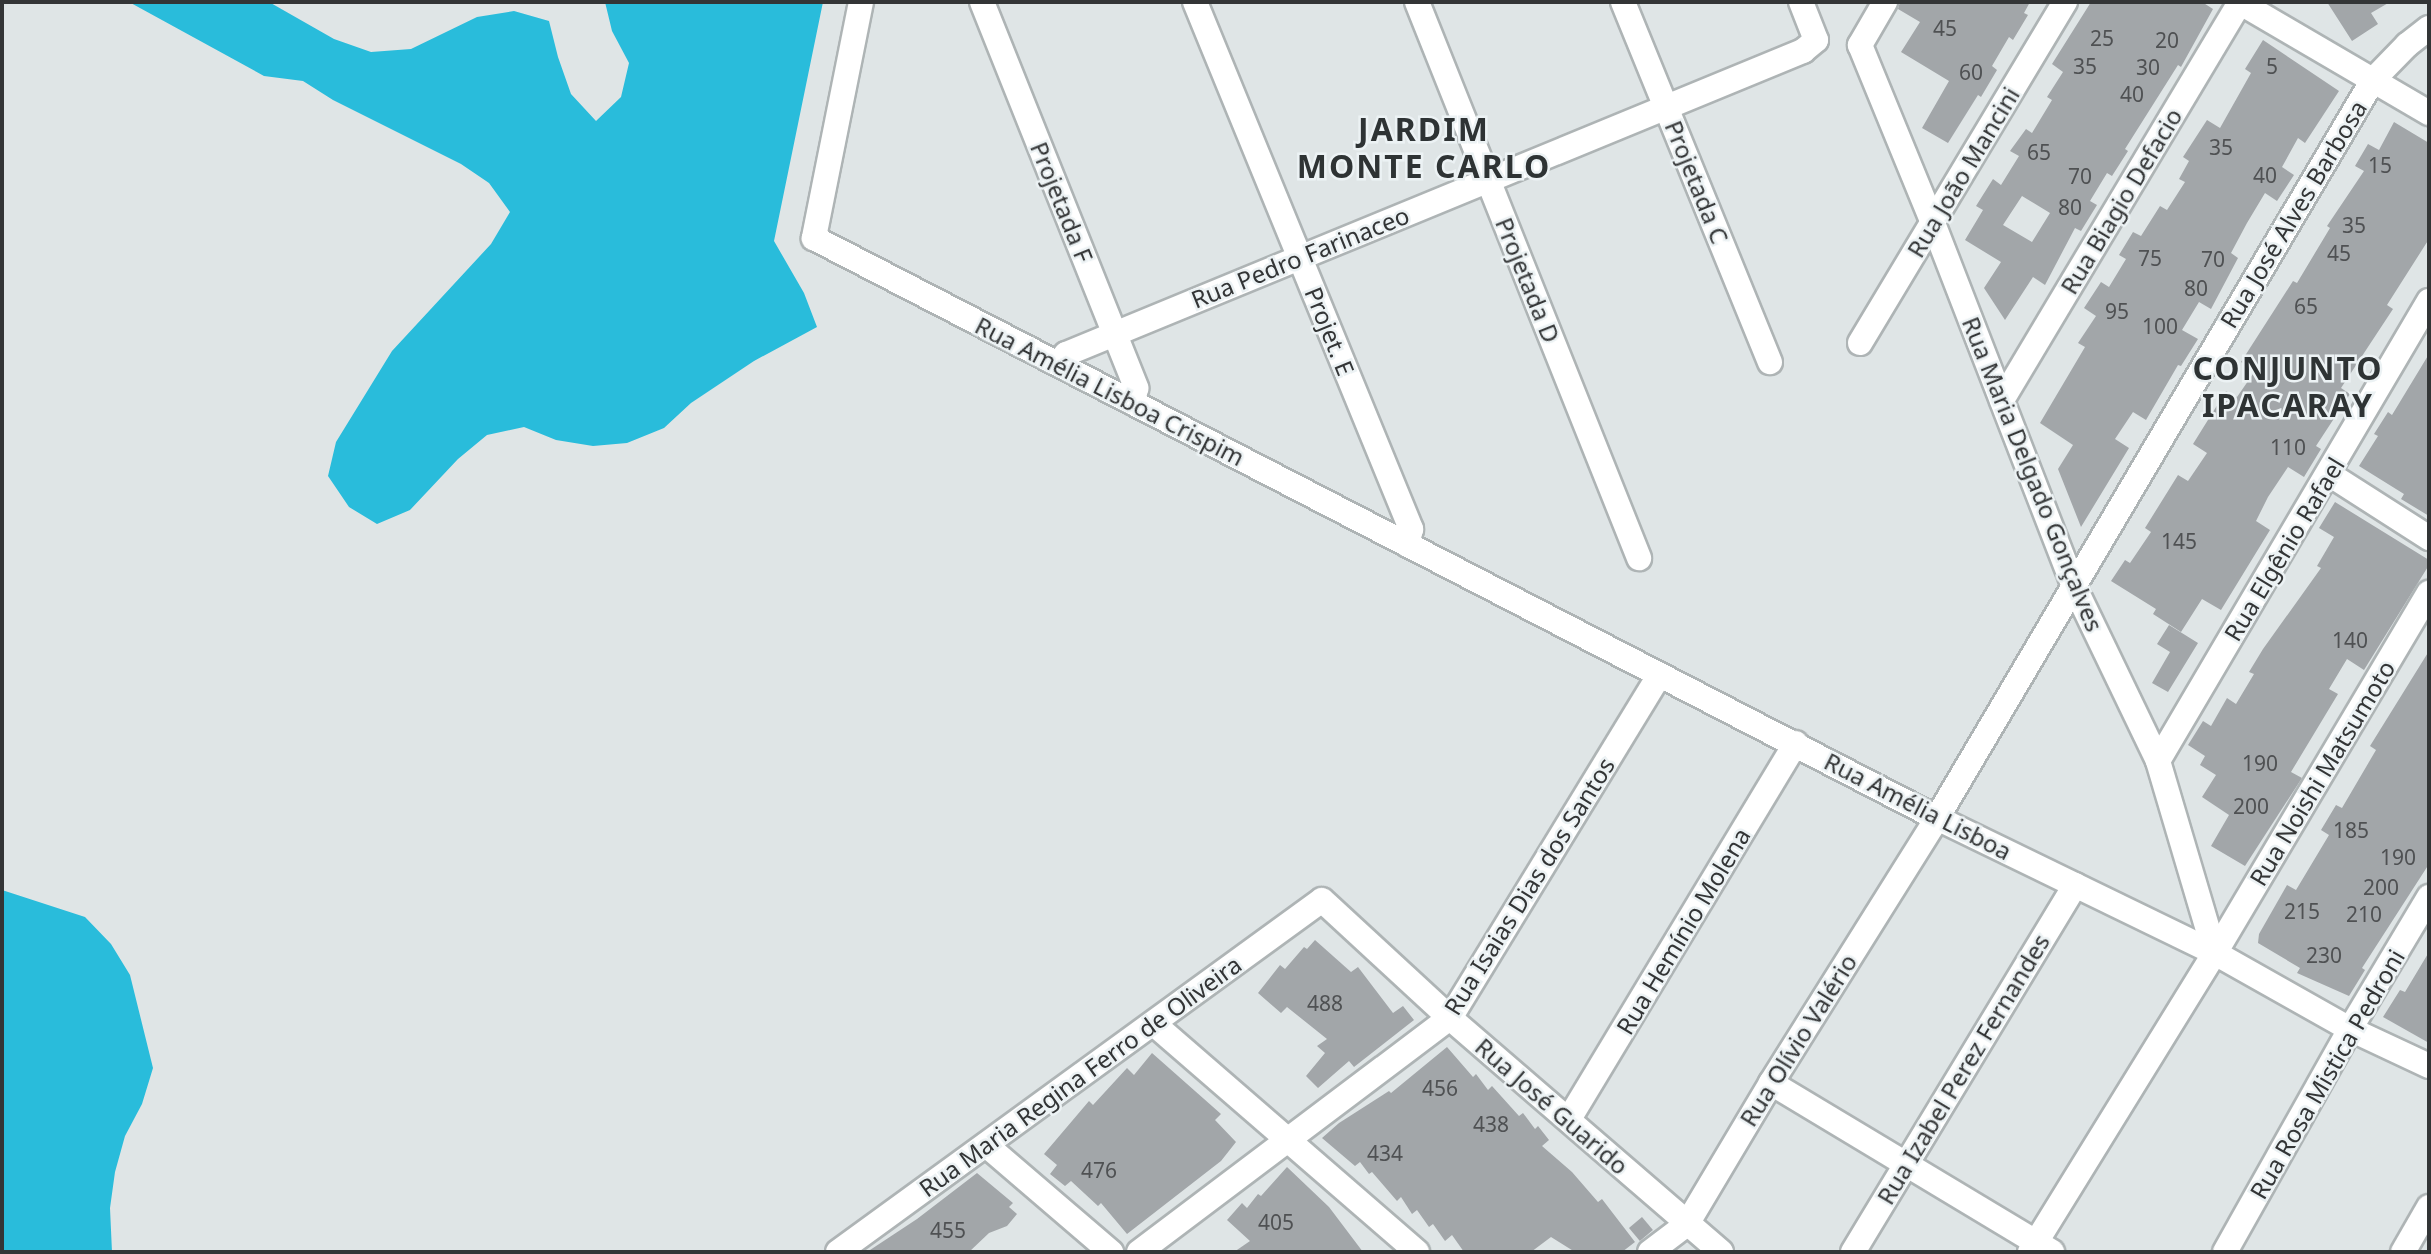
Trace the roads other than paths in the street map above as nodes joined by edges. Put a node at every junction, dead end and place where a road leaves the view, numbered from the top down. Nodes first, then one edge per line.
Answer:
1 (861, 2) edge
2 (982, 2) edge
3 (1195, 2) edge
4 (1417, 2) edge
5 (1623, 2) edge
6 (1801, 2) edge
7 (1885, 2) edge
8 (2065, 2) edge
9 (2240, 2) edge
10 (2429, 28) edge
11 (2373, 80) junction
12 (1666, 107) junction
13 (2429, 113) edge
14 (1488, 180) junction
15 (1934, 223) junction
16 (1300, 257) junction
17 (2429, 301) edge
18 (1114, 334) junction
19 (1860, 343) dead end
20 (1770, 362) dead end
21 (1058, 364) junction
22 (2001, 400) junction
23 (1133, 403) junction
24 (2329, 474) junction
25 (2429, 538) edge
26 (1407, 545) junction
27 (1639, 558) dead end
28 (2073, 584) junction
29 (2429, 593) edge
30 (1659, 675) junction
31 (1796, 743) junction
32 (2158, 761) junction
33 (1937, 818) junction
34 (2075, 885) junction
35 (2429, 897) edge
36 (1322, 900) joint
37 (2215, 953) junction
38 (1450, 1018) junction
39 (1154, 1024) junction
40 (2350, 1029) junction
41 (2429, 1066) edge
42 (1770, 1083) junction
43 (1570, 1119) junction
44 (1286, 1141) junction
45 (986, 1145) junction
46 (1906, 1163) junction
47 (2429, 1207) edge
48 (1687, 1224) junction
49 (2039, 1249) edge
50 (838, 1252) edge
51 (1111, 1252) edge
52 (1139, 1252) edge
53 (1417, 1252) edge
54 (1650, 1252) edge
55 (1721, 1252) edge
56 (1853, 1252) edge
57 (2225, 1252) edge
58 (2403, 1252) edge

1 - 21 street, Rua Amélia Lisboa Crispim
2 - 18 street, Projetada F
3 - 16 street, Projet. E
4 - 14 street, Projetada D
5 - 12 street, Projetada C
6 - 12 street, Rua Pedro Farinaceo
7 - 15 street, Rua Maria Delgado Gonçalves
8 - 15 street, Rua João Mancini
9 - 11 street
9 - 22 street, Rua Biagio Defacio
10 - 11 street, Rua José Alves Barbosa
11 - 13 street
11 - 28 street, Rua José Alves Barbosa
12 - 14 street, Rua Pedro Farinaceo
12 - 20 street, Projetada C
14 - 16 street, Rua Pedro Farinaceo
14 - 27 street, Projetada D
15 - 19 street, Rua João Mancini
15 - 22 street, Rua Maria Delgado Gonçalves
16 - 18 street, Rua Pedro Farinaceo
16 - 26 street, Projet. E
17 - 24 street, Rua Elgênio Rafael
18 - 21 street, Rua Pedro Farinaceo
18 - 23 street, Projetada F
21 - 23 street, Rua Amélia Lisboa Crispim
22 - 28 street, Rua Maria Delgado Gonçalves
23 - 26 street, Rua Amélia Lisboa Crispim
24 - 25 street
24 - 32 street, Rua Elgênio Rafael
26 - 30 street, Rua Amélia Lisboa
28 - 32 street, Rua Maria Delgado Gonçalves
28 - 33 street, Rua José Alves Barbosa
29 - 37 street, Rua Noishi Matsumoto
30 - 31 street, Rua Amélia Lisboa
30 - 38 street, Rua Isaias Dias dos Santos
31 - 33 street, Rua Amélia Lisboa
31 - 43 street, Rua Hemínio Molena
32 - 37 street, Rua Maria Delgado Gonçalves
33 - 34 street, Rua Amélia Lisboa
33 - 42 street, Rua Olívio Valério
34 - 37 street, Rua Amélia Lisboa
34 - 46 street, Rua Izabel Perez Fernandes
35 - 40 street, Rua Rosa Mistica Pedroni
36 - 38 street, Rua José Guarido
36 - 39 street, Rua Maria Regina Ferro de Oliveira
37 - 40 street, Rua Amélia Lisboa
37 - 49 street, Rua Noishi Matsumoto
38 - 43 street, Rua José Guarido
38 - 44 street, Rua Isaias Dias dos Santos
39 - 44 street
39 - 45 street, Rua Maria Regina Ferro de Oliveira
40 - 41 street, Rua Amélia Lisboa
40 - 57 street, Rua Rosa Mistica Pedroni
42 - 46 street
42 - 48 street, Rua Olívio Valério
43 - 48 street, Rua José Guarido
44 - 52 street, Rua Isaias Dias dos Santos
44 - 53 street
45 - 50 street, Rua Maria Regina Ferro de Oliveira
45 - 51 street
46 - 49 street
46 - 56 street, Rua Izabel Perez Fernandes
47 - 58 street
48 - 54 street, Rua Olívio Valério
48 - 55 street, Rua José Guarido

